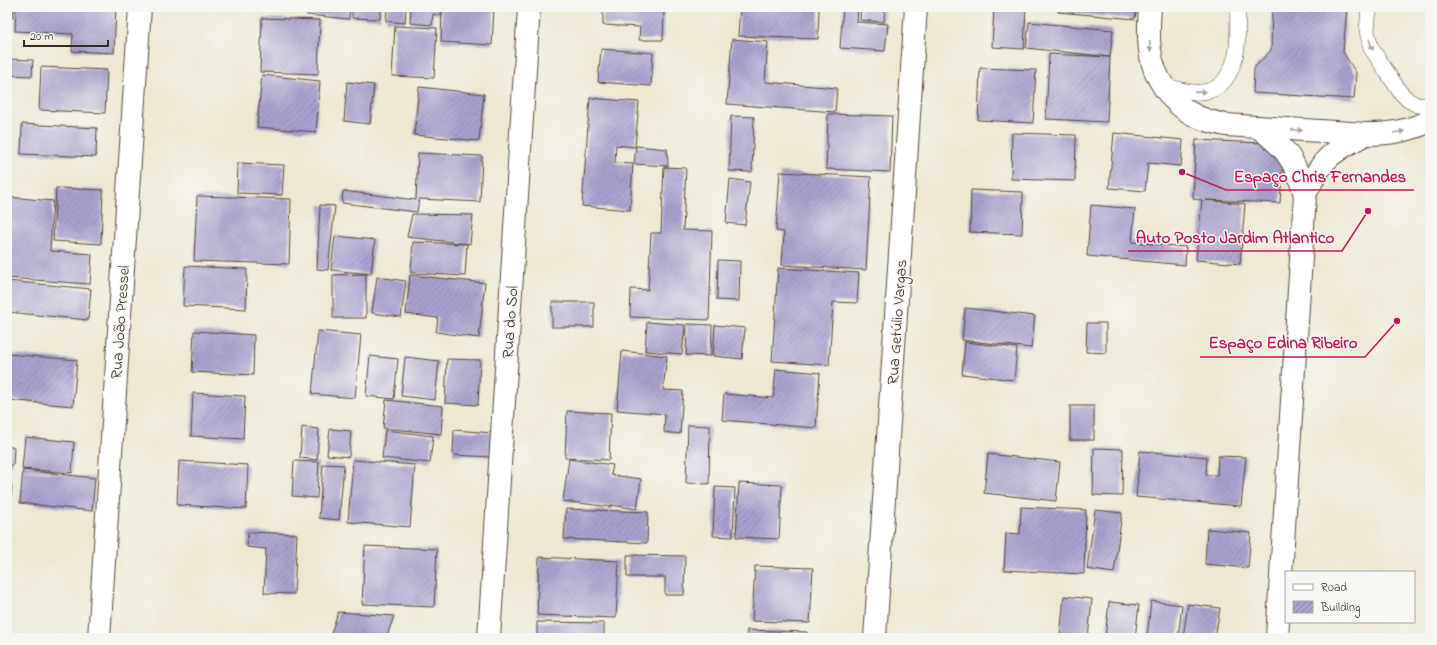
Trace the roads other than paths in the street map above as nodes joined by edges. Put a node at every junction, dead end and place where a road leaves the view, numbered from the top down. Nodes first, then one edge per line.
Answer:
1 (140, 7) edge
2 (529, 7) edge
3 (916, 7) edge
4 (1150, 7) edge
5 (1238, 7) edge
6 (1369, 7) edge
7 (1162, 84) junction
8 (1430, 106) edge
9 (1430, 121) edge
10 (1258, 128) junction
11 (1367, 134) junction
12 (1305, 194) junction
13 (99, 638) edge
14 (489, 638) edge
15 (875, 638) edge
16 (1277, 638) edge

1 - 13 street, Rua João Pressel
2 - 14 street, Rua do Sol
3 - 15 street, Rua Getúlio Vargas
4 -> 7 street
7 -> 5 lane
6 -> 8 lane
7 - 10 street
11 -> 9 street
10 -> 11 street
10 - 12 street
11 - 12 street
12 - 16 street

